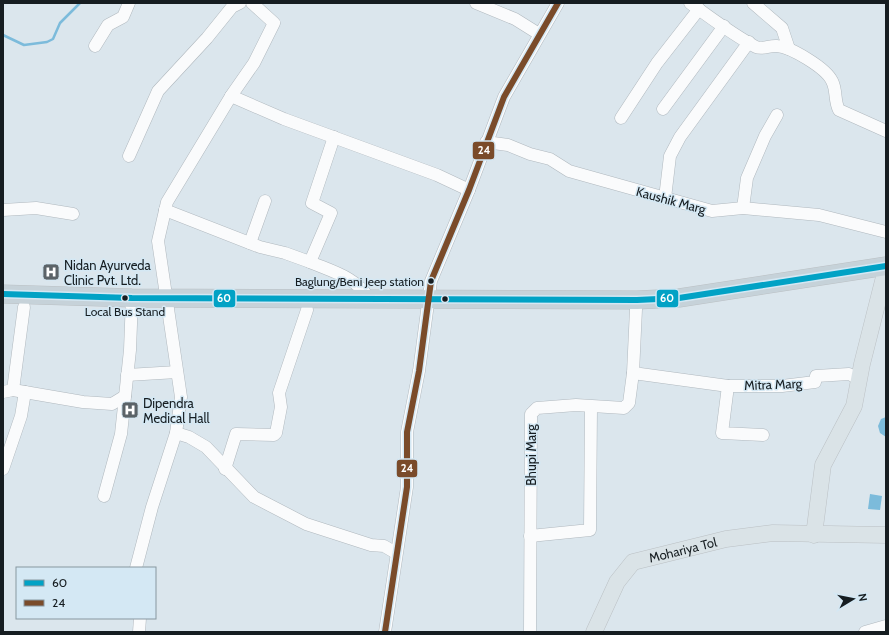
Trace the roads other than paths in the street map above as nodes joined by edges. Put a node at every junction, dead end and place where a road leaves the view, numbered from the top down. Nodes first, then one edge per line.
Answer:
1 (129, 3) edge
2 (240, 3) edge
3 (252, 3) edge
4 (476, 3) edge
5 (558, 3) edge
6 (753, 3) edge
7 (694, 6) edge
8 (724, 26) junction
9 (539, 34) junction
10 (749, 42) junction
11 (95, 46) dead end
12 (789, 49) junction
13 (231, 96) junction
14 (663, 109) dead end
15 (777, 115) dead end
16 (621, 118) dead end
17 (886, 132) edge
18 (334, 137) junction
19 (486, 142) junction
20 (129, 156) dead end
21 (469, 190) junction
22 (665, 198) junction
23 (265, 201) dead end
24 (743, 208) junction
25 (3, 210) edge
26 (165, 210) junction
27 (73, 214) dead end
28 (886, 232) edge
29 (250, 243) junction
30 (310, 262) junction
31 (886, 273) edge
32 (3, 294) edge
33 (369, 299) junction
34 (132, 304) junction
35 (168, 304) junction
36 (428, 305) junction
37 (3, 306) edge
38 (24, 307) junction
39 (636, 309) junction
40 (307, 310) junction
41 (177, 372) junction
42 (633, 373) junction
43 (127, 375) junction
44 (859, 379) junction
45 (728, 386) junction
46 (14, 392) edge
47 (125, 396) junction
48 (591, 407) junction
49 (176, 433) junction
50 (763, 435) dead end
51 (3, 469) edge
52 (225, 469) junction
53 (104, 496) dead end
54 (814, 535) junction
55 (886, 535) edge
56 (530, 536) junction
57 (396, 553) junction
58 (136, 567) edge
59 (140, 619) edge
60 (886, 626) edge
61 (139, 632) edge
62 (386, 632) edge
63 (530, 632) edge
64 (594, 632) edge
65 (865, 632) edge

1 - 11 street
2 - 20 street
3 - 13 street
4 - 9 street
5 - 9 street
6 - 12 street
7 - 8 street
7 - 16 street
8 - 10 street
8 - 14 street
9 - 19 street
10 - 12 street
10 - 22 street
12 - 17 street
13 - 18 street
13 - 26 street
15 - 24 street
18 - 21 street
18 - 30 street
19 - 21 street
19 - 22 street, Kaushik Marg
21 - 36 street
22 - 24 street, Kaushik Marg
23 - 29 street
24 - 28 street, Kaushik Marg
25 - 27 street
26 - 29 street
26 - 35 street
29 - 30 street
30 - 33 street
31 - 36 highway
31 - 39 highway
31 - 44 main road
32 - 34 highway
33 - 35 highway
33 - 36 highway
34 - 35 highway
34 - 38 highway
34 - 43 street
35 - 40 highway
35 - 41 street
36 - 39 highway
36 - 40 highway
36 - 57 street
37 - 38 highway
38 - 46 street
39 - 42 street
40 - 52 street
41 - 43 street
41 - 49 street
42 - 45 street
42 - 48 street, Bhupi Marg
43 - 47 street
44 - 45 street, Mitra Marg
44 - 54 main road
45 - 50 street
46 - 47 street
46 - 51 street
47 - 53 street
48 - 56 street
48 - 56 street, Bhupi Marg
49 - 52 street
49 - 58 street
52 - 57 street
54 - 55 main road, Mohariya Tol
54 - 64 main road, Mohariya Tol
56 - 63 street, Bhupi Marg
57 - 62 street
59 - 61 street
60 - 65 street

